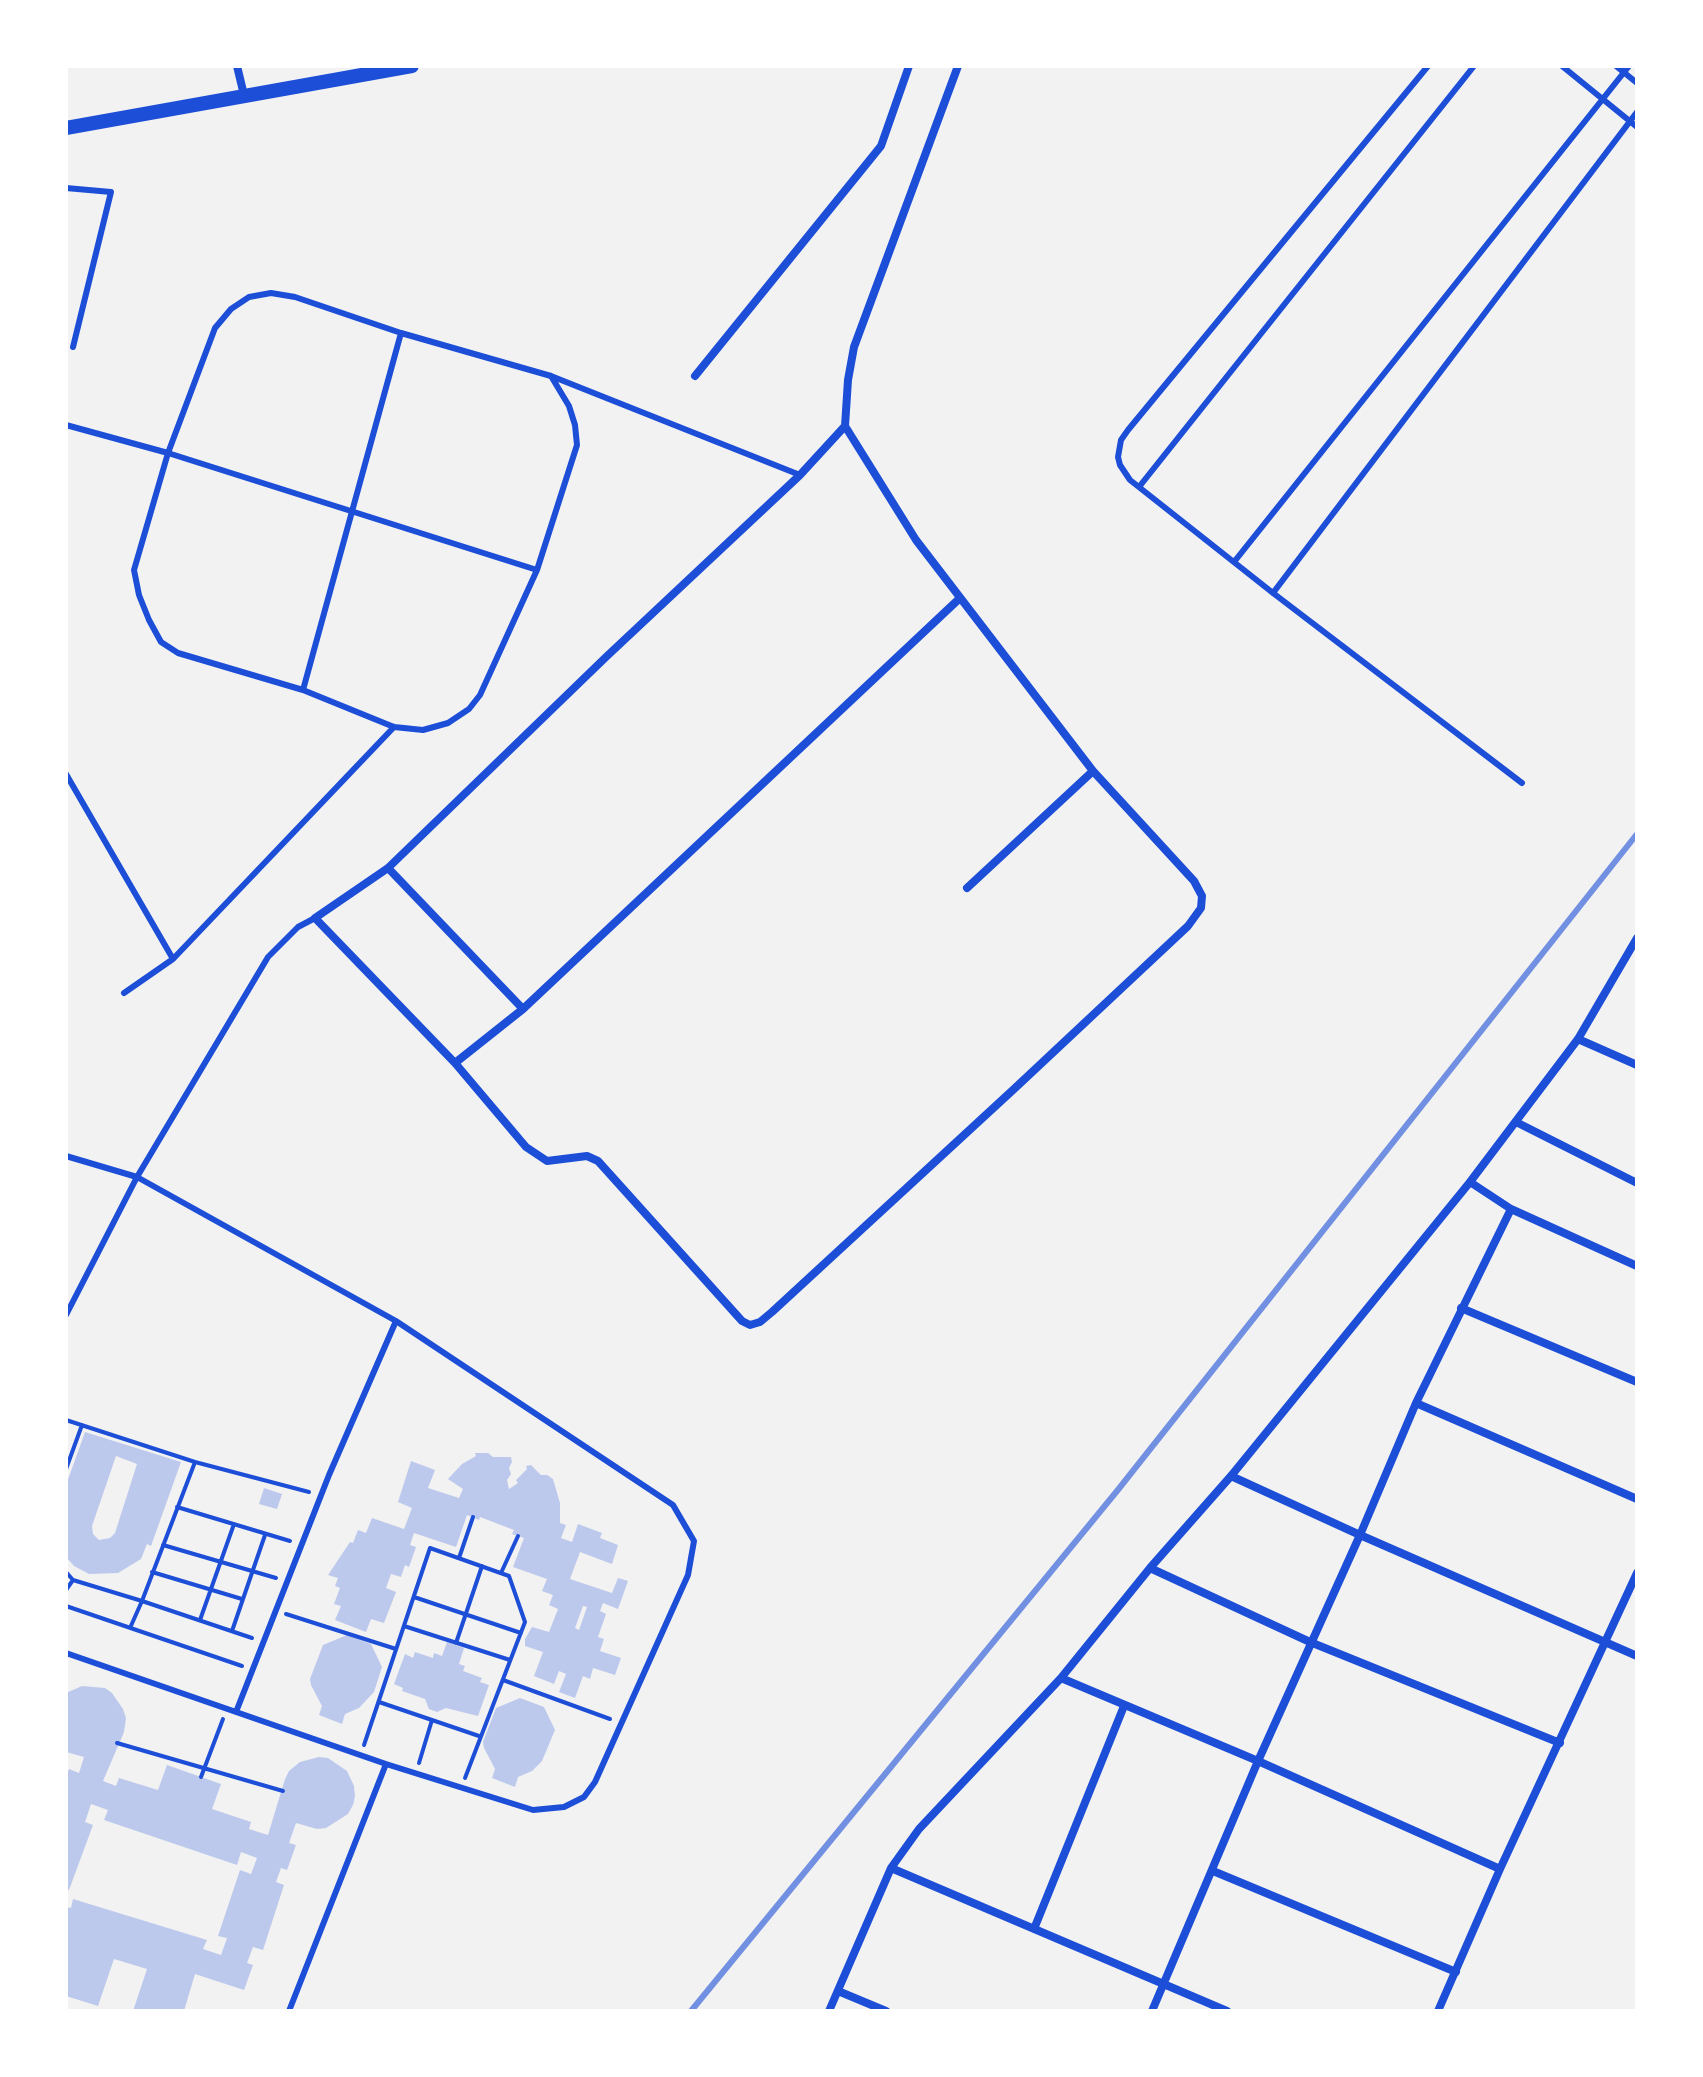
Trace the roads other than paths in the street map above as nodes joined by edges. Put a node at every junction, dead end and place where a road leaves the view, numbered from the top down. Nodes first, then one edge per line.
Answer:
1 (237, 66) edge
2 (909, 66) edge
3 (958, 66) edge
4 (1428, 66) edge
5 (1474, 66) edge
6 (1562, 66) edge
7 (1616, 66) edge
8 (406, 67) edge
9 (1626, 69) edge
10 (1637, 83) edge
11 (244, 95) junction
12 (1603, 100) junction
13 (1637, 112) edge
14 (1630, 121) junction
15 (1637, 127) edge
16 (66, 128) edge
17 (66, 188) edge
18 (401, 333) junction
19 (73, 347) dead end
20 (551, 376) junction
21 (695, 376) dead end
22 (66, 425) edge
23 (845, 426) junction
24 (168, 453) junction
25 (800, 475) junction
26 (1139, 487) junction
27 (352, 511) junction
28 (1234, 562) junction
29 (537, 570) junction
30 (1273, 593) junction
31 (960, 598) junction
32 (303, 690) junction
33 (394, 727) junction
34 (1093, 771) junction
35 (66, 774) edge
36 (1522, 783) dead end
37 (388, 868) junction
38 (967, 888) dead end
39 (315, 918) junction
40 (1637, 938) edge
41 (173, 959) junction
42 (124, 993) dead end
43 (523, 1009) junction
44 (1578, 1039) junction
45 (455, 1063) junction
46 (1637, 1065) edge
47 (1516, 1122) junction
48 (66, 1156) edge
49 (137, 1177) junction
50 (1470, 1182) junction
51 (1637, 1183) edge
52 (1511, 1209) junction
53 (1637, 1266) edge
54 (1461, 1308) junction
55 (66, 1315) edge
56 (396, 1321) junction
57 (1637, 1382) edge
58 (1416, 1403) junction
59 (1231, 1476) junction
60 (1637, 1499) edge
61 (1360, 1535) junction
62 (1150, 1568) junction
63 (1637, 1573) edge
64 (1310, 1642) junction
65 (1606, 1643) junction
66 (66, 1653) edge
67 (1637, 1656) edge
68 (1061, 1678) junction
69 (1124, 1706) junction
70 (236, 1712) junction
71 (1560, 1743) junction
72 (1258, 1761) junction
73 (386, 1764) junction
74 (891, 1868) junction
75 (1500, 1869) junction
76 (1213, 1871) junction
77 (1034, 1929) junction
78 (1456, 1972) junction
79 (1164, 1984) junction
80 (838, 1991) junction
81 (289, 2011) edge
82 (829, 2011) edge
83 (886, 2011) edge
84 (1152, 2011) edge
85 (1227, 2011) edge
86 (1438, 2011) edge

1 - 11 street
2 - 21 street
3 - 23 street
4 - 26 lane
5 - 26 lane
6 - 12 lane
7 - 9 lane
8 - 11 street
9 - 10 lane
9 - 12 lane
11 - 16 street
12 - 14 lane
12 - 28 lane
13 - 14 lane
14 - 15 lane
14 - 30 lane
17 - 19 lane
18 - 20 lane
18 - 24 lane
18 - 27 lane
20 - 25 lane
20 - 29 lane
22 - 24 lane
23 - 25 street
23 - 31 street
24 - 27 lane
24 - 32 lane
25 - 37 street
26 - 28 lane
27 - 29 lane
27 - 32 lane
28 - 30 lane
29 - 33 lane
30 - 36 lane
31 - 34 street
31 - 43 street
32 - 33 lane
33 - 41 lane
34 - 38 street
34 - 45 street
35 - 41 lane
37 - 39 street
37 - 43 street
39 - 45 street
39 - 49 lane
40 - 44 street
41 - 42 lane
43 - 45 street
44 - 46 street
44 - 47 street
47 - 50 street
47 - 51 street
48 - 49 lane
49 - 55 lane
49 - 56 lane
50 - 52 street
50 - 59 street
52 - 53 street
52 - 54 street
54 - 57 street
54 - 58 street
56 - 70 lane
56 - 73 lane
58 - 60 street
58 - 61 street
59 - 61 street
59 - 62 street
61 - 64 street
61 - 65 street
62 - 64 street
62 - 68 street
63 - 65 street
64 - 71 street
64 - 72 street
65 - 67 street
65 - 71 street
66 - 70 lane
68 - 69 street
68 - 74 street
69 - 72 street
69 - 77 street
70 - 73 lane
71 - 75 street
72 - 75 street
72 - 76 street
73 - 81 lane
74 - 77 street
74 - 80 street
75 - 78 street
76 - 78 street
76 - 79 street
77 - 79 street
78 - 86 street
79 - 84 street
79 - 85 street
80 - 82 street
80 - 83 street

